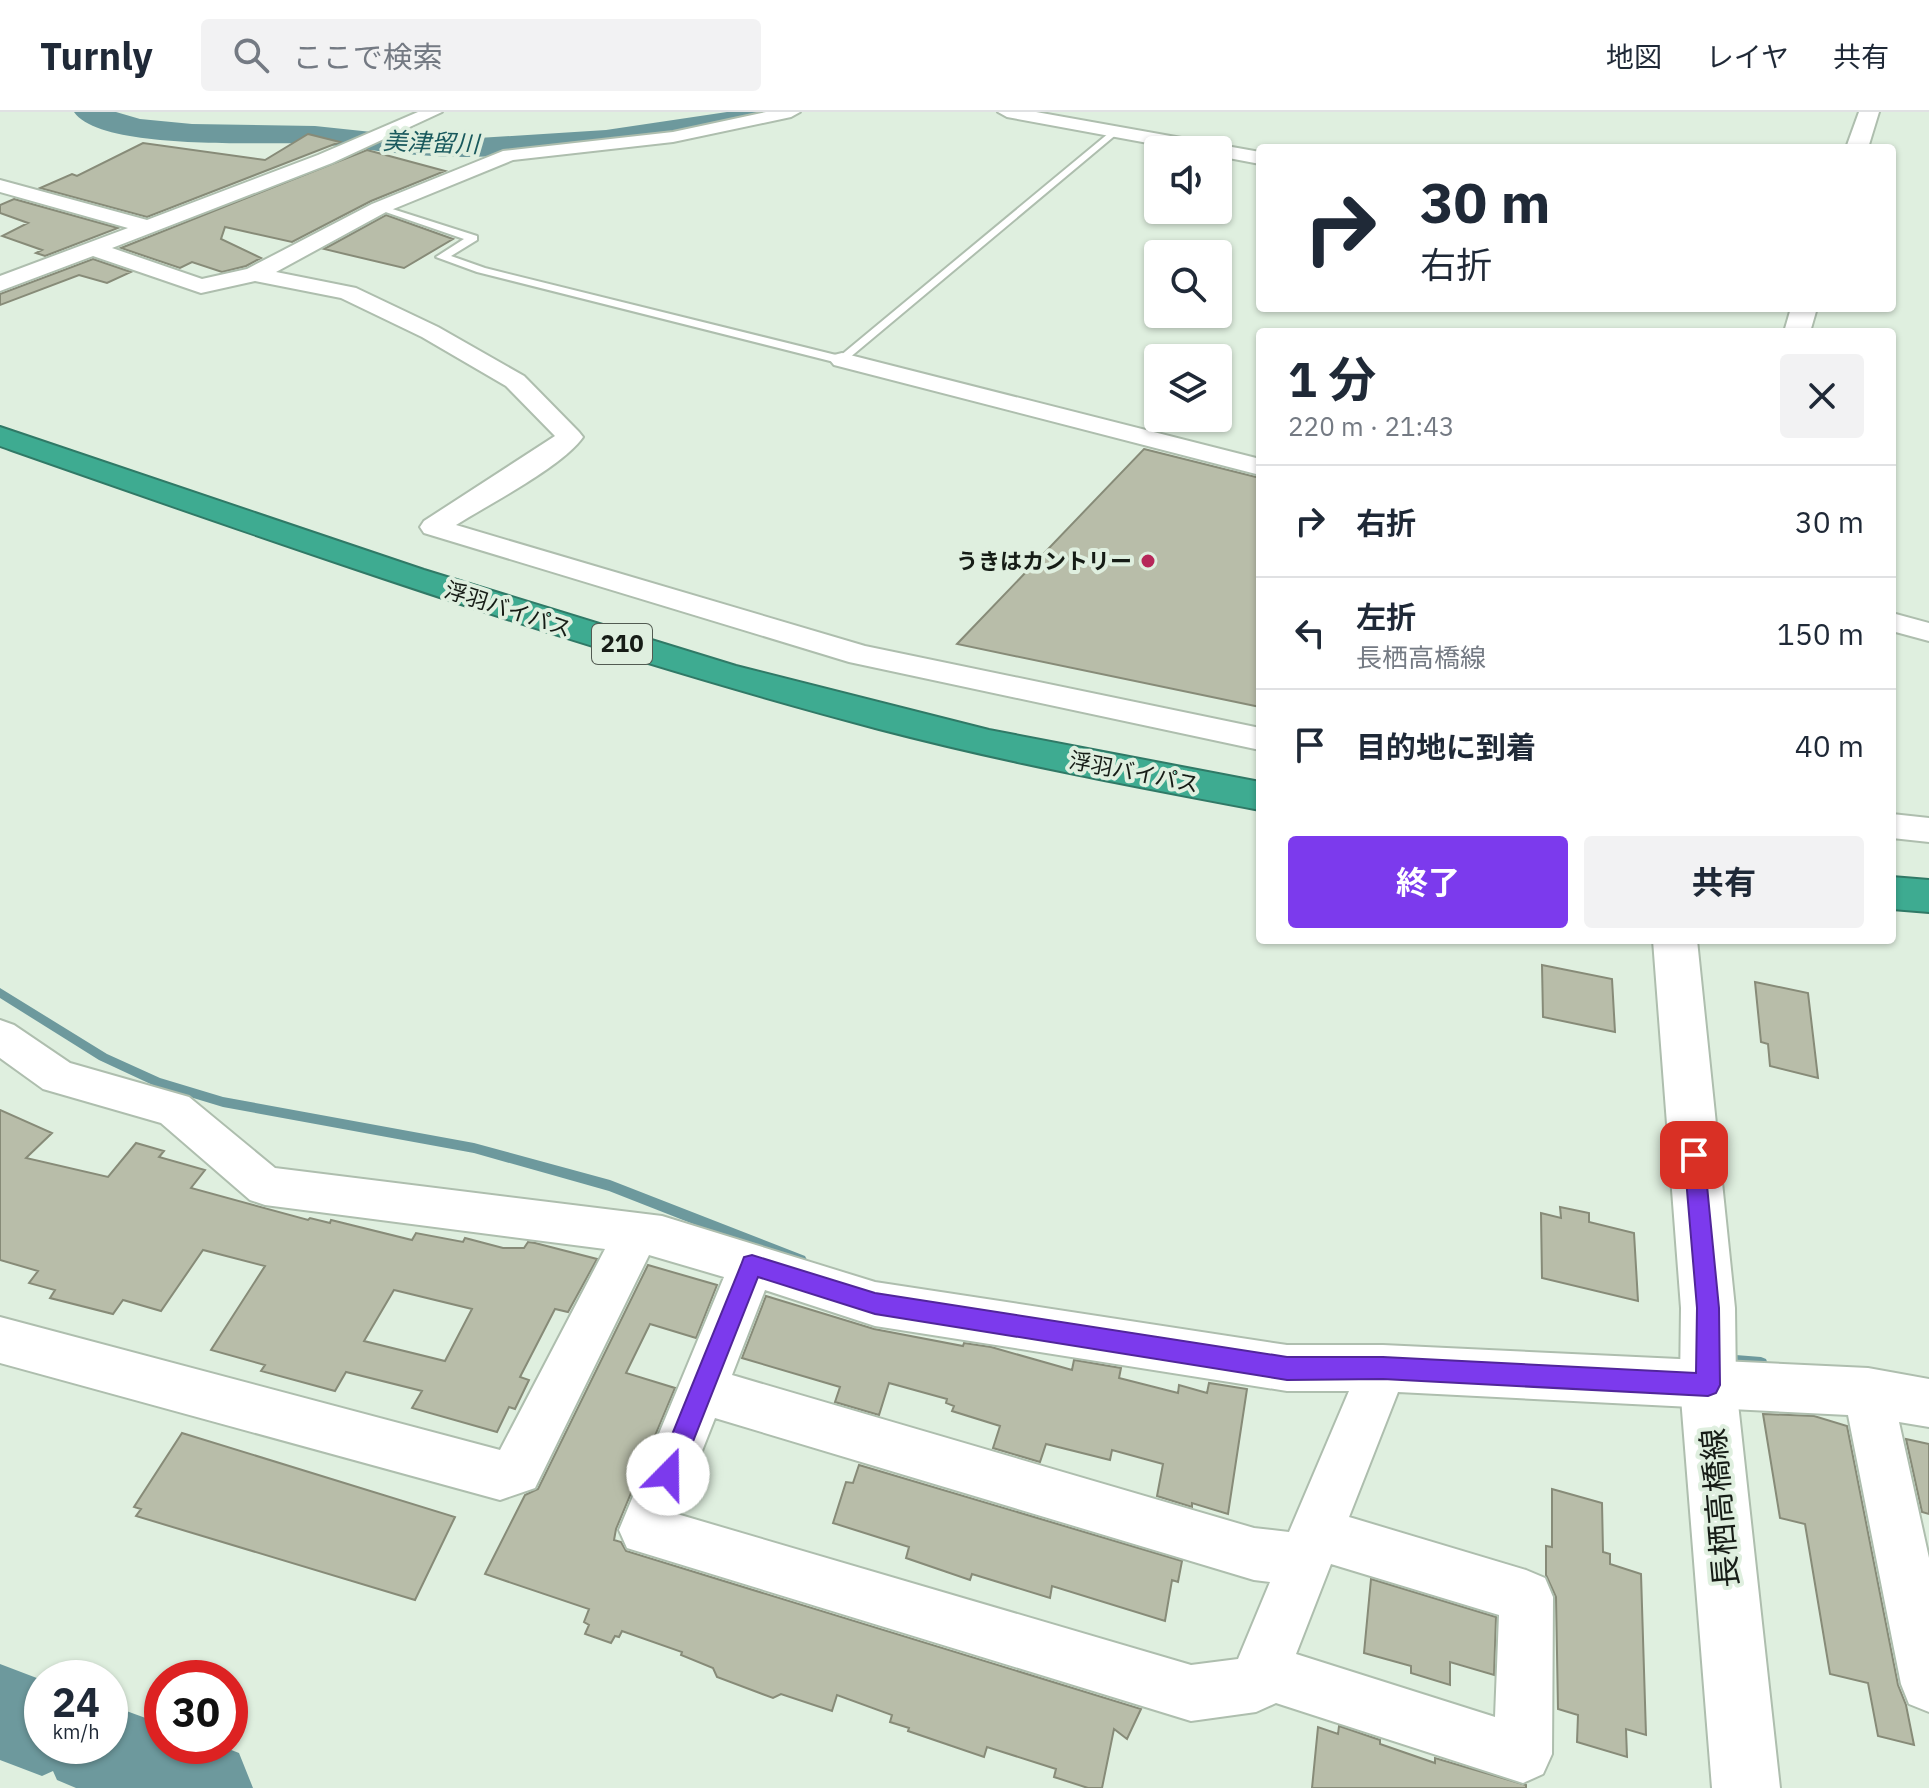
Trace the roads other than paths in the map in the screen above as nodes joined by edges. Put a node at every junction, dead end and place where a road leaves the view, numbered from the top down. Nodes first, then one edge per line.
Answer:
1 (433, 112) edge
2 (791, 112) edge
3 (1007, 112) edge
4 (1869, 112) edge
5 (1115, 131) junction
6 (1858, 144) edge
7 (1256, 157) edge
8 (0, 186) edge
9 (379, 208) junction
10 (149, 227) junction
11 (94, 249) junction
12 (255, 274) junction
13 (0, 284) edge
14 (842, 360) junction
15 (0, 436) edge
16 (1256, 466) edge
17 (1896, 623) edge
18 (1929, 632) edge
19 (1256, 738) edge
20 (1256, 795) edge
21 (1896, 826) edge
22 (1929, 830) edge
23 (1896, 893) edge
24 (1929, 896) edge
25 (1675, 944) edge
26 (0, 1036) edge
27 (637, 1233) junction
28 (752, 1265) junction
29 (0, 1340) edge
30 (1383, 1368) junction
31 (1708, 1385) junction
32 (702, 1390) junction
33 (1868, 1392) junction
34 (1929, 1403) edge
35 (1310, 1546) junction
36 (1261, 1671) junction
37 (1929, 1684) edge
38 (1746, 1788) edge

1 - 10 street
2 - 9 street
3 - 5 street
4 - 6 main road
5 - 7 street
5 - 14 lane
8 - 10 street
9 - 12 street
9 - 14 lane
10 - 11 street
11 - 12 street
11 - 13 street
12 - 19 street
14 - 16 street
15 - 20 highway, 浮羽バイパス / 210
17 - 18 street
21 - 22 street
23 - 24 highway
25 - 31 main road, 長栖高橋線
26 - 27 street
27 - 28 street
27 - 29 street
28 - 30 street
28 - 32 street
30 - 31 street
30 - 35 street
31 - 33 street
31 - 38 main road, 長栖高橋線
32 - 35 street
32 - 36 street
33 - 34 street
33 - 37 street
35 - 36 street
35 - 36 street

